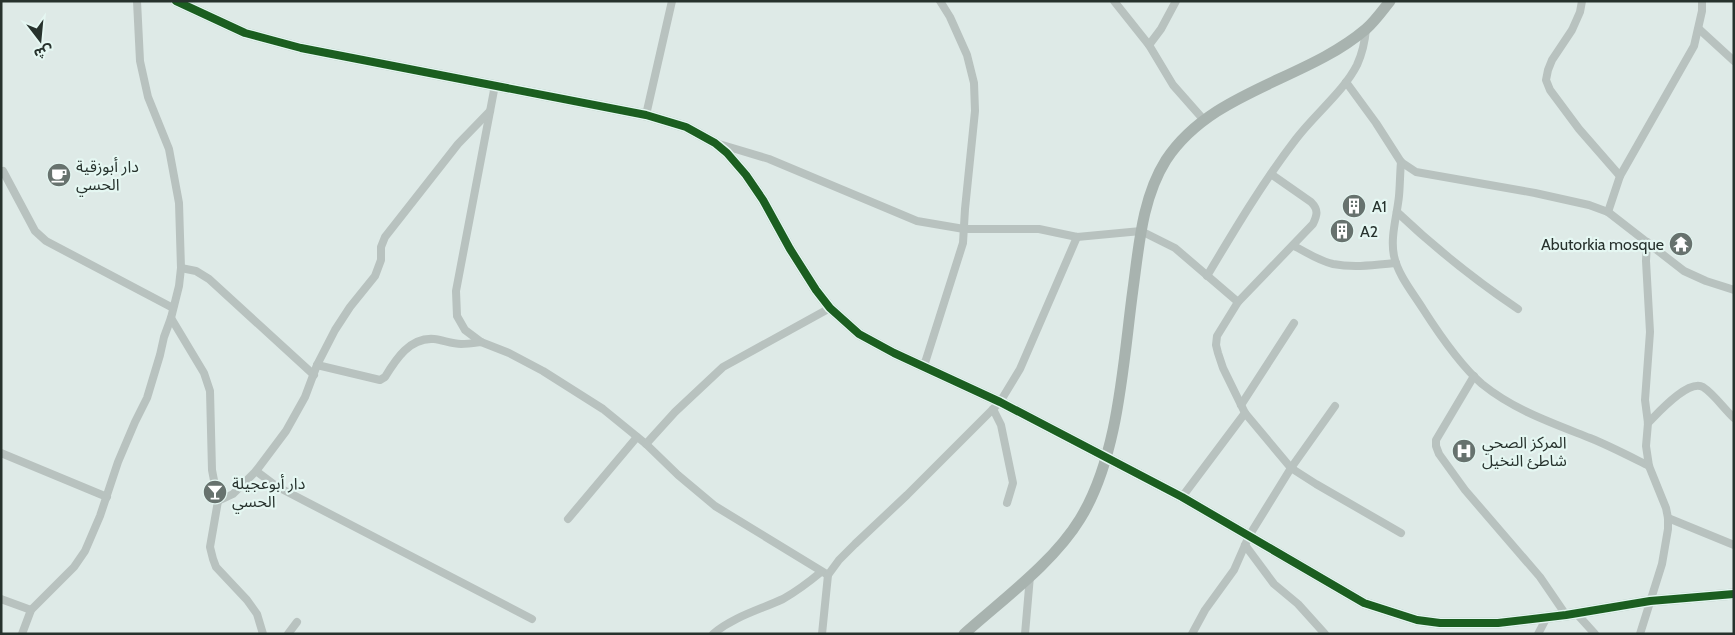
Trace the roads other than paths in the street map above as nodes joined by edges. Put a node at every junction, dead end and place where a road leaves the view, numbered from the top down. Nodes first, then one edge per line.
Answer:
1 (137, 1) edge
2 (176, 1) edge
3 (672, 1) edge
4 (940, 1) edge
5 (1114, 1) edge
6 (1176, 1) edge
7 (1390, 1) edge
8 (1582, 1) edge
9 (1702, 1) edge
10 (1366, 29) junction
11 (1699, 29) junction
12 (1148, 45) junction
13 (1734, 61) edge
14 (1346, 82) junction
15 (495, 85) junction
16 (490, 111) junction
17 (646, 115) junction
18 (1203, 119) junction
19 (715, 143) junction
20 (1401, 162) junction
21 (3, 171) dead end
22 (1271, 174) junction
23 (1620, 176) junction
24 (1397, 212) junction
25 (1608, 212) junction
26 (964, 229) junction
27 (1142, 231) junction
28 (1077, 238) junction
29 (1647, 242) junction
30 (1294, 246) junction
31 (1396, 263) junction
32 (181, 268) junction
33 (1207, 276) junction
34 (1734, 290) edge
35 (1238, 302) junction
36 (173, 308) junction
37 (830, 308) junction
38 (1518, 310) dead end
39 (171, 318) junction
40 (1294, 324) dead end
41 (481, 342) junction
42 (317, 365) junction
43 (924, 366) junction
44 (314, 375) junction
45 (1474, 376) junction
46 (997, 406) junction
47 (1335, 406) dead end
48 (1243, 409) junction
49 (1734, 418) edge
50 (1648, 423) junction
51 (637, 437) junction
52 (646, 444) junction
53 (1, 452) edge
54 (1107, 458) junction
55 (1648, 466) junction
56 (1291, 468) junction
57 (256, 471) junction
58 (107, 497) junction
59 (1182, 497) junction
60 (218, 501) junction
61 (1007, 503) dead end
62 (1668, 518) junction
63 (568, 519) dead end
64 (1401, 533) dead end
65 (1247, 541) junction
66 (1734, 545) edge
67 (825, 574) junction
68 (1030, 576) junction
69 (1734, 594) edge
70 (1, 599) edge
71 (1650, 601) junction
72 (32, 610) junction
73 (1571, 614) junction
74 (1547, 617) junction
75 (532, 619) dead end
76 (297, 622) dead end
77 (1642, 633) edge
78 (22, 634) edge
79 (263, 634) edge
80 (288, 634) edge
81 (713, 634) edge
82 (822, 634) edge
83 (964, 634) edge
84 (1025, 634) edge
85 (1192, 634) edge
86 (1326, 634) edge
87 (1538, 634) edge
88 (1595, 634) edge

1 - 32 street
2 - 15 street
3 - 17 street
4 - 26 street
5 - 12 street
6 - 12 street
7 - 10 street
8 - 23 street
9 - 11 street
10 - 14 street
10 - 18 street
11 - 13 street
11 - 23 street
12 - 18 street
14 - 20 street
14 - 22 street
15 - 16 street
15 - 17 street
16 - 41 street
16 - 42 street
17 - 19 street
18 - 27 street
19 - 26 street
19 - 37 street
20 - 24 street
20 - 25 street
21 - 36 street
22 - 30 street
22 - 33 street
23 - 25 street
24 - 31 street
24 - 38 street
25 - 29 street
26 - 28 street
26 - 43 street
27 - 28 street
27 - 33 street
27 - 54 street
28 - 46 street
29 - 34 street
29 - 50 street
30 - 31 street
30 - 35 street
31 - 45 street
32 - 36 street
32 - 44 street
33 - 35 street
35 - 48 street
36 - 39 street
37 - 43 street
37 - 52 street
39 - 58 street
39 - 60 street
40 - 48 street
41 - 42 street
41 - 51 street
42 - 44 street
43 - 46 street
44 - 57 street
45 - 55 street
45 - 73 street
46 - 54 street
46 - 61 street
46 - 67 street
47 - 56 street
48 - 56 street
48 - 59 street
49 - 50 street
50 - 55 street
51 - 52 street
51 - 63 street
52 - 67 street
53 - 58 street
54 - 59 street
54 - 68 street
55 - 62 street
56 - 64 street
56 - 65 street
57 - 60 street
57 - 75 street
58 - 72 street
59 - 65 street
60 - 79 street
62 - 66 street
62 - 71 street
65 - 74 street
65 - 85 street
65 - 86 street
67 - 81 street
67 - 82 street
68 - 83 street
68 - 84 street
69 - 71 street
70 - 72 street
71 - 73 street
71 - 77 street
72 - 78 street
73 - 74 street
73 - 88 street
74 - 87 street
76 - 80 street

